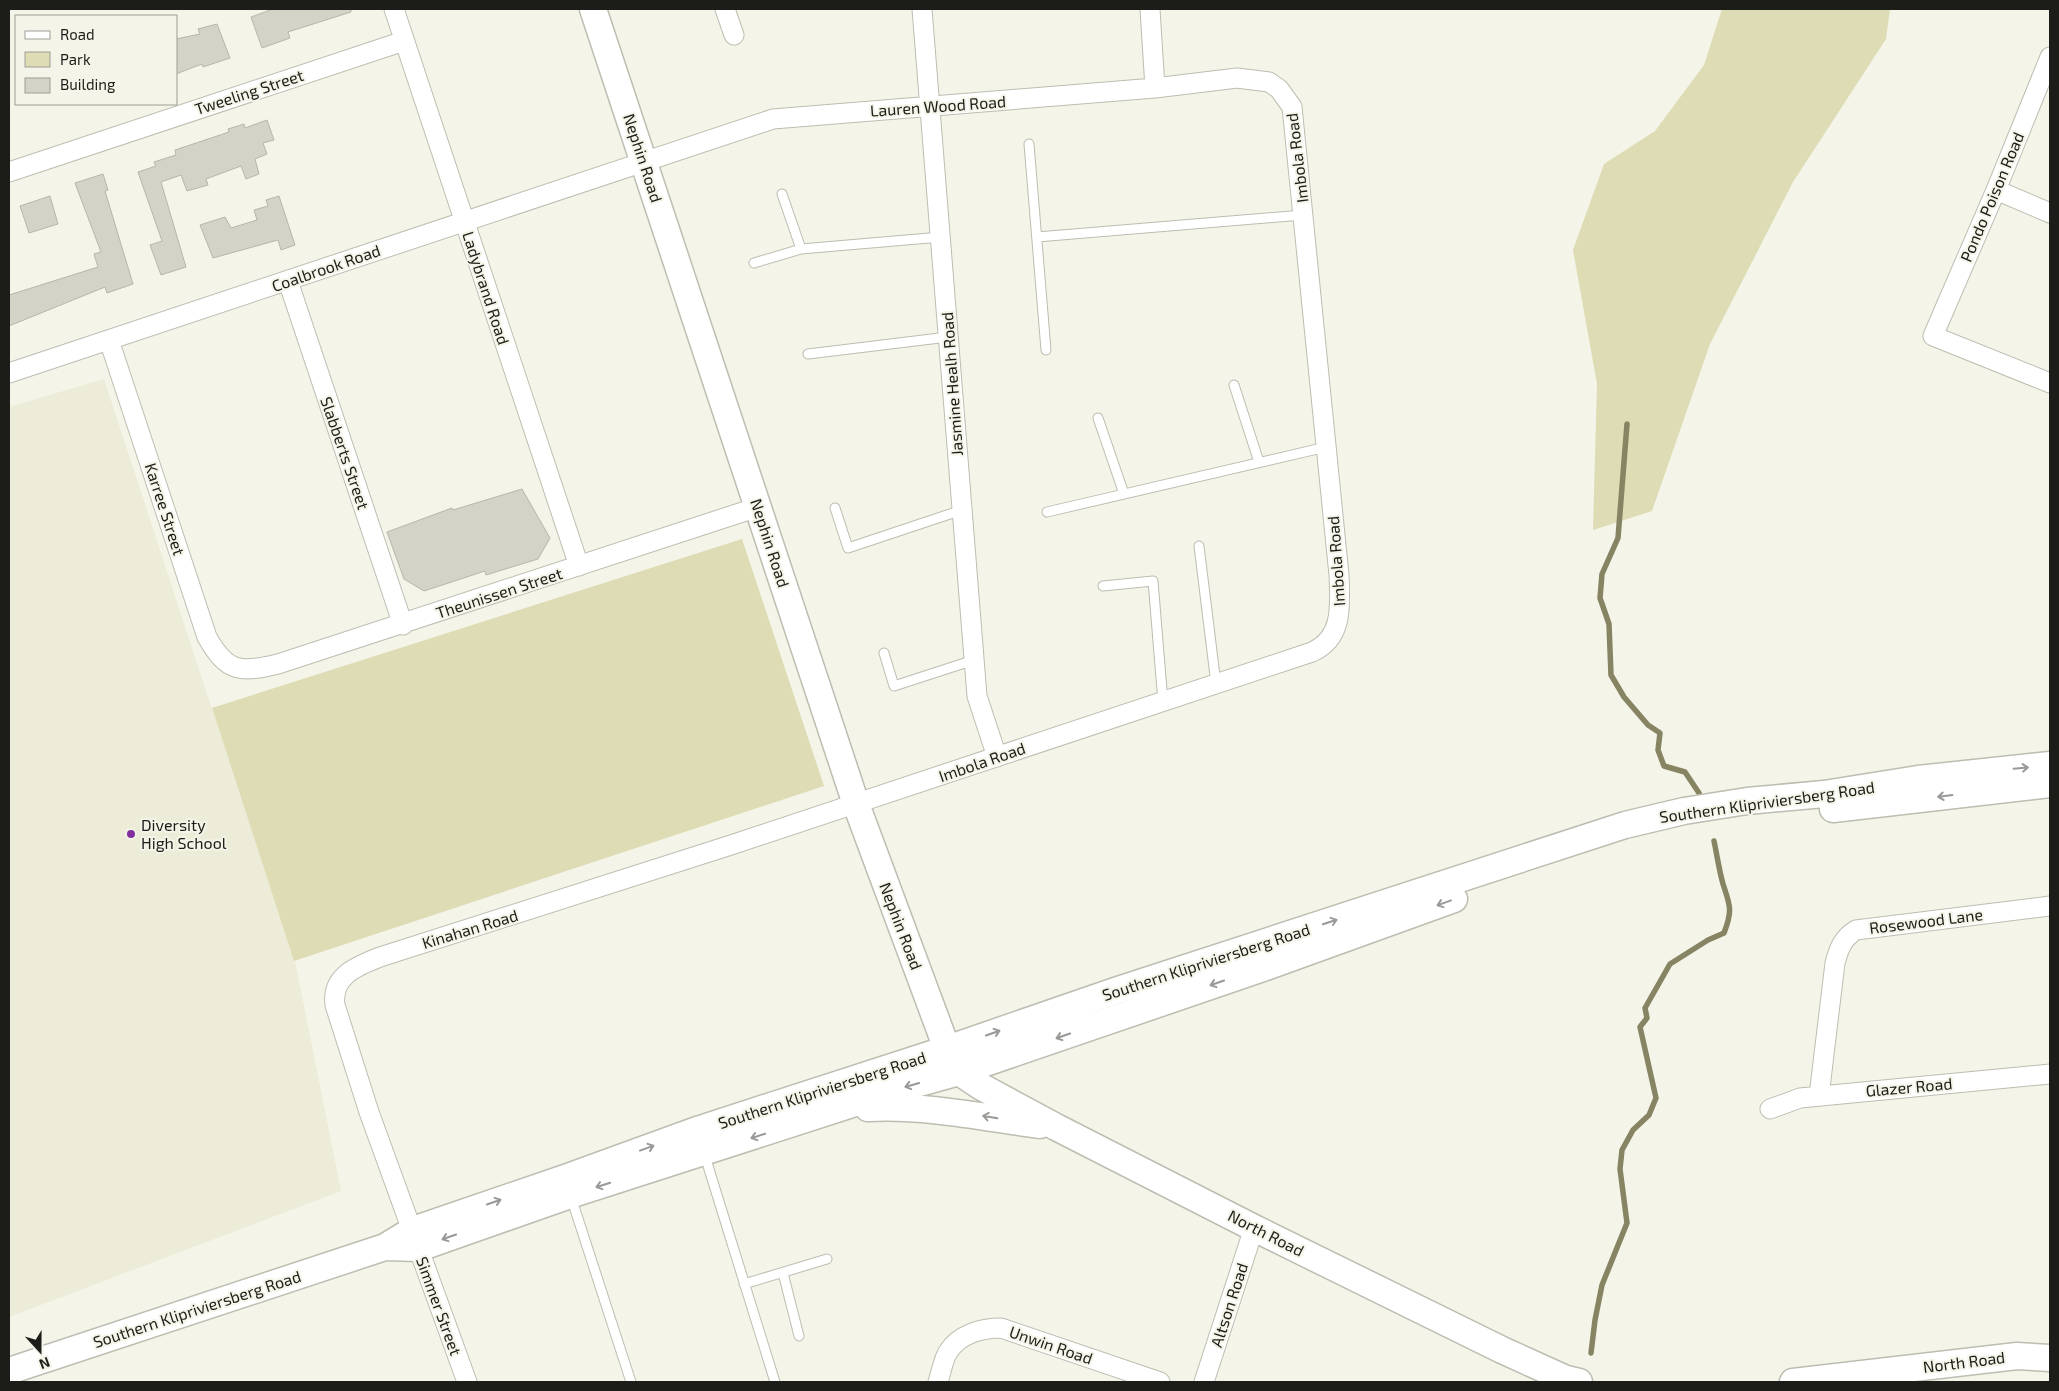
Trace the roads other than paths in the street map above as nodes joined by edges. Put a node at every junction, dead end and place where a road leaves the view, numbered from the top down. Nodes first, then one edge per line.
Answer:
1 (394, 9) edge
2 (593, 9) edge
3 (725, 9) edge
4 (922, 9) edge
5 (1150, 9) edge
6 (734, 35) dead end
7 (404, 41) junction
8 (2050, 57) edge
9 (1237, 78) joint
10 (1156, 88) junction
11 (931, 107) junction
12 (1029, 144) dead end
13 (644, 162) junction
14 (9, 172) edge
15 (1996, 190) junction
16 (782, 194) dead end
17 (2050, 213) edge
18 (1303, 215) junction
19 (464, 221) junction
20 (941, 237) junction
21 (1037, 237) junction
22 (801, 249) junction
23 (754, 263) dead end
24 (288, 282) junction
25 (948, 337) junction
26 (109, 340) junction
27 (1046, 350) dead end
28 (808, 354) dead end
29 (9, 373) edge
30 (2050, 383) edge
31 (1234, 385) dead end
32 (1098, 418) dead end
33 (1326, 447) junction
34 (1259, 462) junction
35 (1124, 494) junction
36 (758, 507) junction
37 (835, 508) dead end
38 (962, 510) junction
39 (1048, 512) dead end
40 (1199, 546) dead end
41 (579, 566) junction
42 (1103, 586) dead end
43 (403, 625) junction
44 (884, 653) dead end
45 (974, 660) junction
46 (237, 669) joint
47 (1216, 684) junction
48 (1163, 702) junction
49 (996, 757) junction
50 (2050, 765) edge
51 (2050, 784) edge
52 (856, 804) junction
53 (2050, 906) edge
54 (1260, 956) junction
55 (947, 1049) junction
56 (959, 1072) junction
57 (2050, 1074) edge
58 (1819, 1096) junction
59 (1770, 1109) dead end
60 (828, 1113) junction
61 (1056, 1127) junction
62 (704, 1153) junction
63 (568, 1187) junction
64 (1254, 1228) junction
65 (416, 1239) junction
66 (828, 1259) dead end
67 (783, 1273) junction
68 (744, 1284) junction
69 (799, 1336) dead end
70 (2050, 1347) edge
71 (2017, 1356) junction
72 (2050, 1358) edge
73 (9, 1371) edge
74 (467, 1382) edge
75 (631, 1382) edge
76 (775, 1382) edge
77 (938, 1382) edge
78 (1160, 1382) edge
79 (1204, 1382) edge
80 (1579, 1382) edge
81 (1792, 1382) edge

1 - 7 street, Ladybrand Road
2 - 13 main road, Nephin Road
3 - 6 street
4 - 11 street, Jasmine Healh Road
5 - 10 street
7 - 14 street, Tweeling Street
7 - 19 street, Ladybrand Road
8 - 15 street, Pondo Poison Road
9 - 10 street, Lauren Wood Road
9 - 18 street, Imbola Road
10 - 11 street, Lauren Wood Road
11 - 13 street, Lauren Wood Road
11 - 20 street, Jasmine Healh Road
12 - 21 lane
13 - 19 street, Coalbrook Road
13 - 36 main road, Nephin Road
15 - 17 street
15 - 30 street, Pondo Poison Road
16 - 22 lane
18 - 21 lane
18 - 33 street, Imbola Road
19 - 24 street, Coalbrook Road
19 - 41 street, Ladybrand Road
20 - 22 lane
20 - 25 street, Jasmine Healh Road
21 - 27 lane
22 - 23 lane
24 - 26 street, Coalbrook Road
24 - 43 street, Slabberts Street
25 - 28 lane
25 - 38 street, Jasmine Healh Road
26 - 29 street, Coalbrook Road
26 - 46 street, Karree Street
31 - 34 lane
32 - 35 lane
33 - 34 lane
33 - 47 street, Imbola Road
34 - 35 lane
35 - 39 lane
36 - 41 street, Theunissen Street
36 - 52 main road, Nephin Road
37 - 38 lane
38 - 45 street, Jasmine Healh Road
40 - 47 lane
41 - 43 street, Theunissen Street
42 - 48 lane
43 - 46 street, Theunissen Street
44 - 45 lane
45 - 49 street, Jasmine Healh Road
47 - 48 street, Imbola Road
48 - 49 street, Imbola Road
49 - 52 street, Imbola Road
54 -> 50 main road, Southern Klipriviersberg Road
51 -> 54 main road, Southern Klipriviersberg Road
52 - 55 main road, Nephin Road
52 - 65 street, Kinahan Road
53 - 58 street, Rosewood Lane
55 -> 54 main road, Southern Klipriviersberg Road
54 -> 56 main road, Southern Klipriviersberg Road
55 - 56 main road, Nephin Road
63 -> 55 main road, Southern Klipriviersberg Road
56 -> 60 main road, Southern Klipriviersberg Road
56 - 61 main road, North Road
57 - 58 street, Glazer Road
58 - 59 street, Glazer Road
61 -> 60 main road
60 -> 62 main road, Southern Klipriviersberg Road
61 - 64 main road, North Road
62 -> 63 main road, Southern Klipriviersberg Road
62 - 68 lane
63 - 65 main road, Southern Klipriviersberg Road
63 - 75 lane
64 - 79 street, Altson Road
64 - 80 main road, North Road
65 - 73 main road, Southern Klipriviersberg Road
65 - 74 street, Simmer Street
66 - 67 lane
67 - 68 lane
67 - 69 lane
68 - 76 lane
70 - 71 main road, North Road
71 - 72 main road, North Road
71 - 81 main road, North Road
77 - 78 street, Unwin Road

